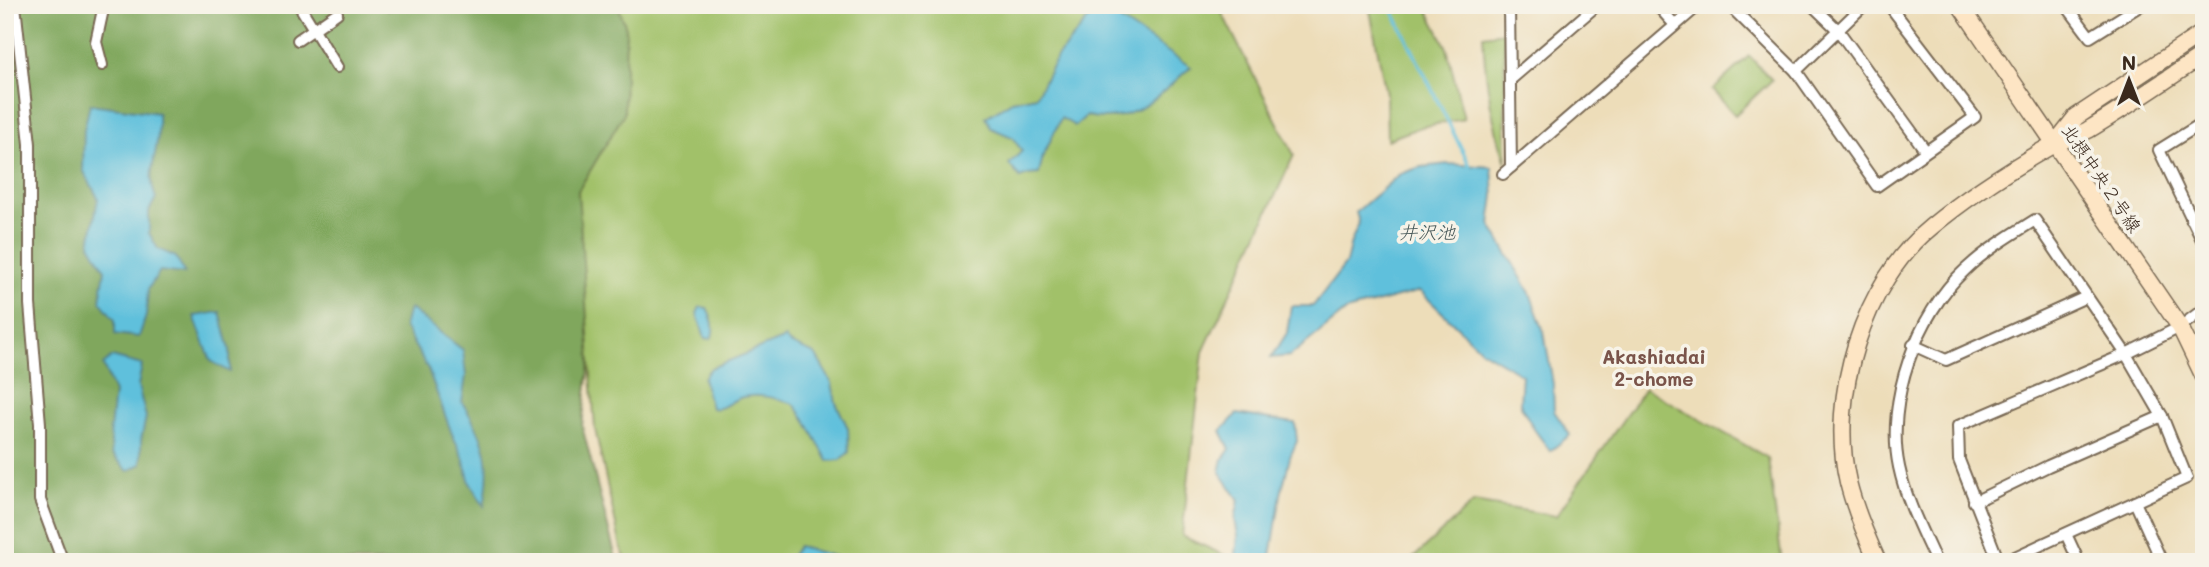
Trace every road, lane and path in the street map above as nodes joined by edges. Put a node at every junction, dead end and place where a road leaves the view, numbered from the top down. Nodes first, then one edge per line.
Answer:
1 (15, 5) edge
2 (104, 5) edge
3 (299, 5) edge
4 (1509, 5) edge
5 (1597, 5) edge
6 (1657, 5) edge
7 (1699, 5) edge
8 (1729, 5) edge
9 (1812, 5) edge
10 (1864, 5) edge
11 (1889, 5) edge
12 (1960, 5) edge
13 (2066, 5) edge
14 (2141, 5) edge
15 (337, 13) dead end
16 (1675, 25) junction
17 (313, 30) junction
18 (1838, 30) junction
19 (2204, 32) edge
20 (298, 40) dead end
21 (2204, 55) edge
22 (102, 65) dead end
23 (337, 67) dead end
24 (1796, 71) junction
25 (1510, 80) junction
26 (2204, 122) edge
27 (2056, 144) junction
28 (1925, 150) junction
29 (2204, 210) edge
30 (2192, 219) junction
31 (2204, 244) edge
32 (2086, 297) junction
33 (2204, 309) edge
34 (2180, 327) junction
35 (1913, 345) junction
36 (2126, 354) junction
37 (2204, 377) edge
38 (2162, 416) junction
39 (1974, 502) junction
40 (2135, 502) junction
41 (2066, 534) junction
42 (62, 562) edge
43 (1878, 562) edge
44 (1936, 562) edge
45 (2001, 562) edge
46 (2079, 562) edge
47 (2162, 562) edge

1 - 42 street
2 - 22 street
3 - 17 street
4 - 25 street
5 - 25 street
6 - 16 street
7 - 16 street
8 - 24 street
9 - 18 street
10 - 18 street
11 - 28 street
12 - 27 street, 北摂中央２号線
13 - 14 street
15 - 17 street
16 - 25 street
17 - 20 street
17 - 23 street
18 - 24 street
18 - 28 street
19 - 27 street
21 - 27 street
24 - 28 street
26 - 30 street
27 - 34 street, 北摂中央２号線
27 - 43 street
29 - 30 street
30 - 31 street
32 - 35 street
32 - 35 street
32 - 36 street
33 - 34 street
34 - 36 street
34 - 37 street, 北摂中央２号線
35 - 44 street
36 - 38 street
36 - 39 street
38 - 39 street
38 - 40 street
39 - 45 street
40 - 41 street
40 - 47 street
41 - 45 street
41 - 46 street

